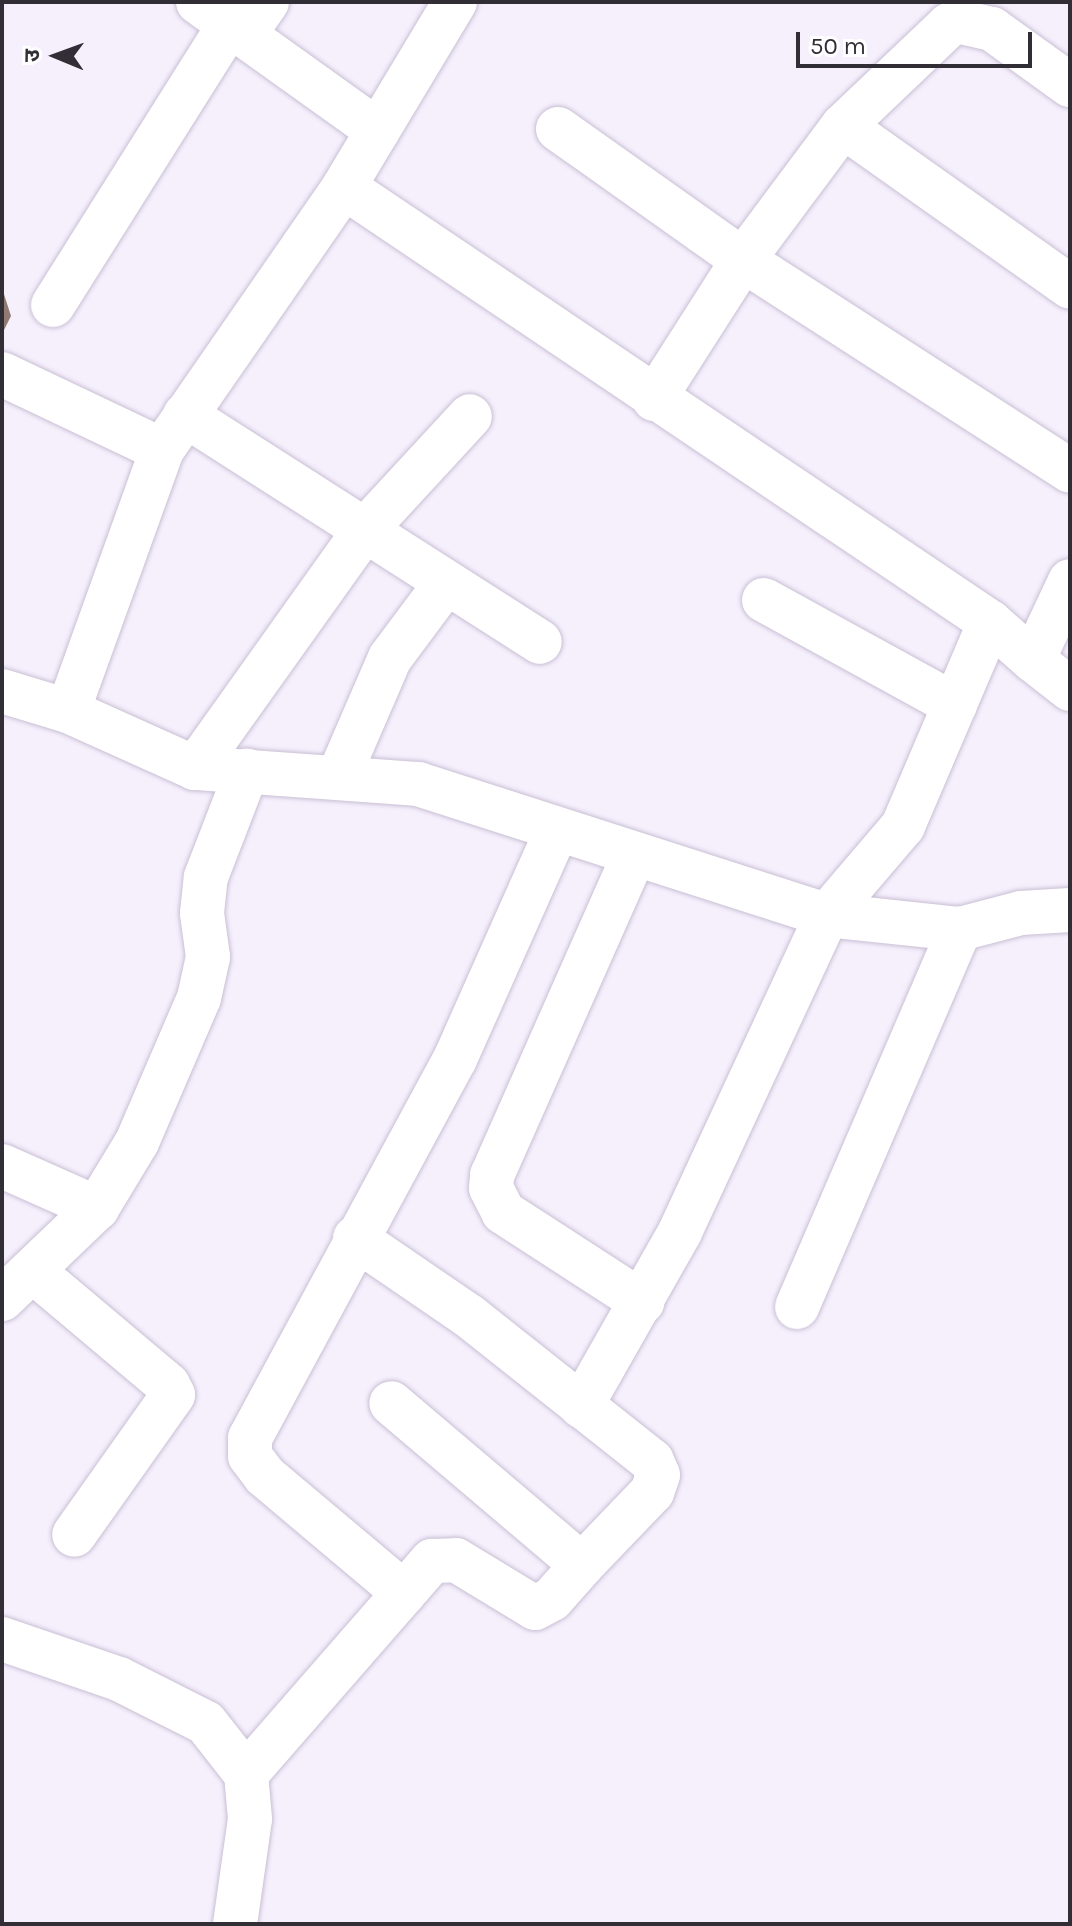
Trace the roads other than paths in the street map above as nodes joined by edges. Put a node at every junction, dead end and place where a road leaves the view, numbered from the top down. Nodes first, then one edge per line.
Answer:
1 (455, 2) edge
2 (234, 16) edge
3 (1070, 85) edge
4 (843, 126) junction
5 (558, 129) dead end
6 (378, 131) junction
7 (344, 187) junction
8 (743, 260) junction
9 (1070, 287) edge
10 (53, 305) dead end
11 (2, 374) edge
12 (654, 399) junction
13 (470, 416) dead end
14 (174, 432) junction
15 (1070, 471) edge
16 (364, 531) junction
17 (1070, 581) edge
18 (446, 583) junction
19 (764, 600) dead end
20 (990, 622) junction
21 (540, 642) dead end
22 (1033, 660) junction
23 (1070, 689) edge
24 (2, 691) edge
25 (955, 705) junction
26 (68, 711) junction
27 (195, 768) junction
28 (247, 771) junction
29 (338, 778) junction
30 (557, 830) junction
31 (634, 855) junction
32 (1070, 910) edge
33 (827, 915) junction
34 (960, 929) junction
35 (2, 1166) edge
36 (97, 1208) junction
37 (355, 1238) junction
38 (18, 1285) edge
39 (642, 1302) junction
40 (797, 1307) dead end
41 (391, 1403) dead end
42 (581, 1406) junction
43 (74, 1535) dead end
44 (582, 1565) junction
45 (404, 1593) junction
46 (2, 1639) edge
47 (246, 1774) junction
48 (235, 1924) edge

1 - 6 street
2 - 6 street
2 - 10 street
3 - 4 street
4 - 8 street
4 - 9 street
5 - 8 street
6 - 7 street
7 - 12 street
7 - 14 street
8 - 12 street
8 - 15 street
11 - 14 street
12 - 20 street
13 - 16 street
14 - 16 street
14 - 26 street
16 - 18 street
16 - 27 street
17 - 22 street
18 - 21 street
18 - 29 street
19 - 25 street
20 - 22 street
20 - 25 street
22 - 23 street
24 - 26 street
25 - 33 street
26 - 27 street
27 - 28 street
28 - 29 street
28 - 36 street
29 - 30 street
30 - 31 street
30 - 37 street
31 - 33 street
31 - 39 street
32 - 34 street
33 - 34 street
33 - 39 street
34 - 40 street
35 - 36 street
36 - 38 street
37 - 42 street
37 - 45 street
38 - 43 street
39 - 42 street
41 - 44 street
42 - 44 street
44 - 45 street
45 - 47 street
46 - 47 street
47 - 48 street

